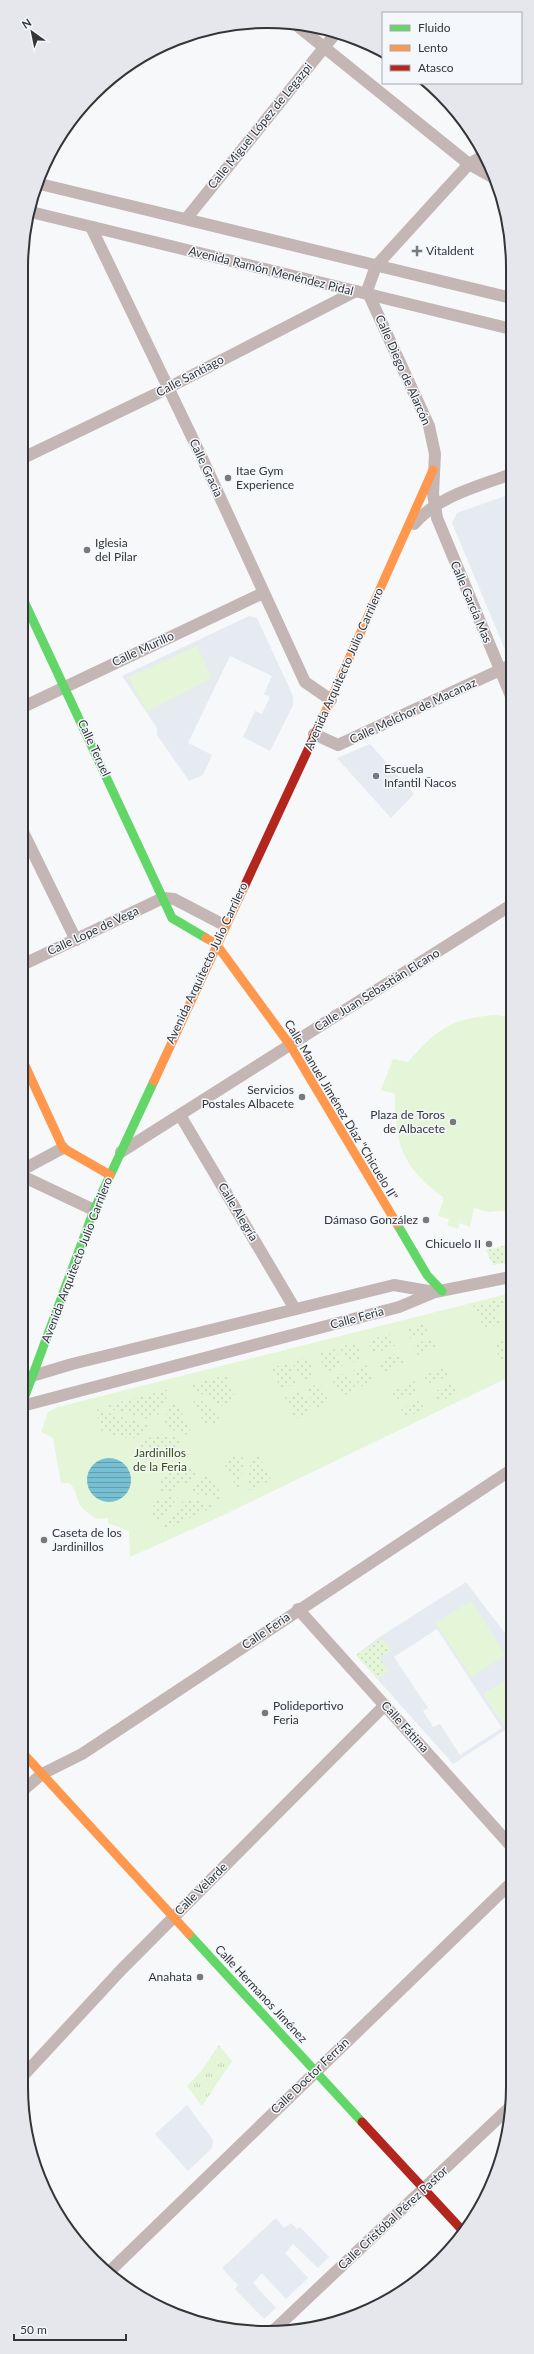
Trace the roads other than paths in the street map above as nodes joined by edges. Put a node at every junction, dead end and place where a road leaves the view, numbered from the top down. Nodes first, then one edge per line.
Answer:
1 (303, 31) edge
2 (333, 37) edge
3 (324, 48) junction
4 (479, 158) edge
5 (469, 164) junction
6 (487, 174) edge
7 (43, 185) edge
8 (34, 213) edge
9 (186, 219) junction
10 (91, 227) junction
11 (376, 266) junction
12 (364, 291) junction
13 (506, 297) edge
14 (506, 328) edge
15 (168, 387) junction
16 (435, 454) joint
17 (28, 456) edge
18 (433, 470) junction
19 (506, 476) edge
20 (435, 506) junction
21 (408, 530) junction
22 (263, 593) junction
23 (28, 610) edge
24 (505, 668) edge
25 (64, 686) junction
26 (331, 700) junction
27 (28, 704) edge
28 (314, 734) junction
29 (28, 842) edge
30 (163, 898) junction
31 (506, 908) edge
32 (224, 925) junction
33 (76, 940) junction
34 (216, 944) junction
35 (28, 962) edge
36 (290, 1045) junction
37 (28, 1072) edge
38 (180, 1115) junction
39 (63, 1148) junction
40 (120, 1152) junction
41 (28, 1167) edge
42 (110, 1175) junction
43 (28, 1179) edge
44 (94, 1210) junction
45 (506, 1278) edge
46 (439, 1292) junction
47 (295, 1309) junction
48 (28, 1375) edge
49 (28, 1378) edge
50 (28, 1403) edge
51 (506, 1473) edge
52 (298, 1609) junction
53 (385, 1705) junction
54 (28, 1759) edge
55 (42, 1774) junction
56 (28, 1786) edge
57 (506, 1840) edge
58 (506, 1888) edge
59 (174, 1917) junction
60 (28, 2070) edge
61 (316, 2070) junction
62 (504, 2112) edge
63 (425, 2189) junction
64 (460, 2228) edge
65 (112, 2269) edge
66 (279, 2325) edge

1 - 3 street
2 - 3 street, Calle Miguel López de Legazpi
3 - 5 street
3 - 9 street, Calle Miguel López de Legazpi
4 - 5 street
5 - 6 street
5 - 11 street
7 - 9 street
8 - 10 street, Avenida Ramón Menéndez Pidal
9 - 11 street
10 - 12 street, Avenida Ramón Menéndez Pidal
10 - 15 street, Calle Gracia
11 - 12 street, Avenida Ramón Menéndez Pidal
11 - 13 street
12 - 14 street, Avenida Ramón Menéndez Pidal
12 - 15 street, Calle Santiago
12 - 16 street, Calle Diego de Alarcón
15 - 17 street, Calle Santiago
15 - 22 street, Calle Gracia
16 - 18 street, Avenida Arquitecto Julio Carrilero
18 - 20 street, Avenida Arquitecto Julio Carrilero
18 - 21 street, Avenida Arquitecto Julio Carrilero
19 - 20 street, Avenida Arquitecto Julio Carrilero
20 - 21 street, Avenida Arquitecto Julio Carrilero
20 - 24 street, Calle García Mas
21 - 26 street, Avenida Arquitecto Julio Carrilero
22 - 25 street, Calle Murillo
22 - 26 street, Calle Gracia
23 - 25 street, Calle Teruel
24 - 28 street, Calle Melchor de Macanaz
25 - 27 street, Calle Murillo
25 - 30 street, Calle Teruel
26 - 28 street, Avenida Arquitecto Julio Carrilero
28 - 32 street, Avenida Arquitecto Julio Carrilero
29 - 33 street
30 - 32 street
30 - 33 street, Calle Lope de Vega
30 - 34 street, Calle Teruel
31 - 36 street, Calle Juan Sebastián Elcano
32 - 34 street, Avenida Arquitecto Julio Carrilero
33 - 35 street, Calle Lope de Vega
34 - 36 street, Calle Manuel Jiménez Díaz "Chicuelo II"
34 - 40 street, Avenida Arquitecto Julio Carrilero
36 - 38 street, Calle Juan Sebastián Elcano
36 - 46 street, Calle Manuel Jiménez Díaz "Chicuelo II"
37 - 39 street
38 - 40 street, Calle Juan Sebastián Elcano
38 - 47 street, Calle Alegría
39 - 41 street
39 - 42 street
40 - 42 street, Avenida Arquitecto Julio Carrilero
42 - 44 street, Avenida Arquitecto Julio Carrilero
43 - 44 street
44 - 48 street, Avenida Arquitecto Julio Carrilero
45 - 46 street, Calle Feria
46 - 47 street, Calle Feria
46 - 50 street, Calle Feria
47 - 49 street, Calle Feria
51 - 52 street, Calle Feria
52 - 53 street, Calle Fátima
52 - 55 street, Calle Feria
53 - 57 street, Calle Fátima
53 - 59 street, Calle Velarde
54 - 55 street
55 - 56 street, Calle Feria
55 - 59 street, Calle Hermanos Jiménez
58 - 61 street, Calle Doctor Ferrán
59 - 60 street, Calle Velarde
59 - 61 street, Calle Hermanos Jiménez
61 - 63 street, Calle Hermanos Jiménez
61 - 65 street, Calle Doctor Ferrán
62 - 63 street, Calle Cristóbal Pérez Pastor
63 - 64 street, Calle Hermanos Jiménez
63 - 66 street, Calle Cristóbal Pérez Pastor

